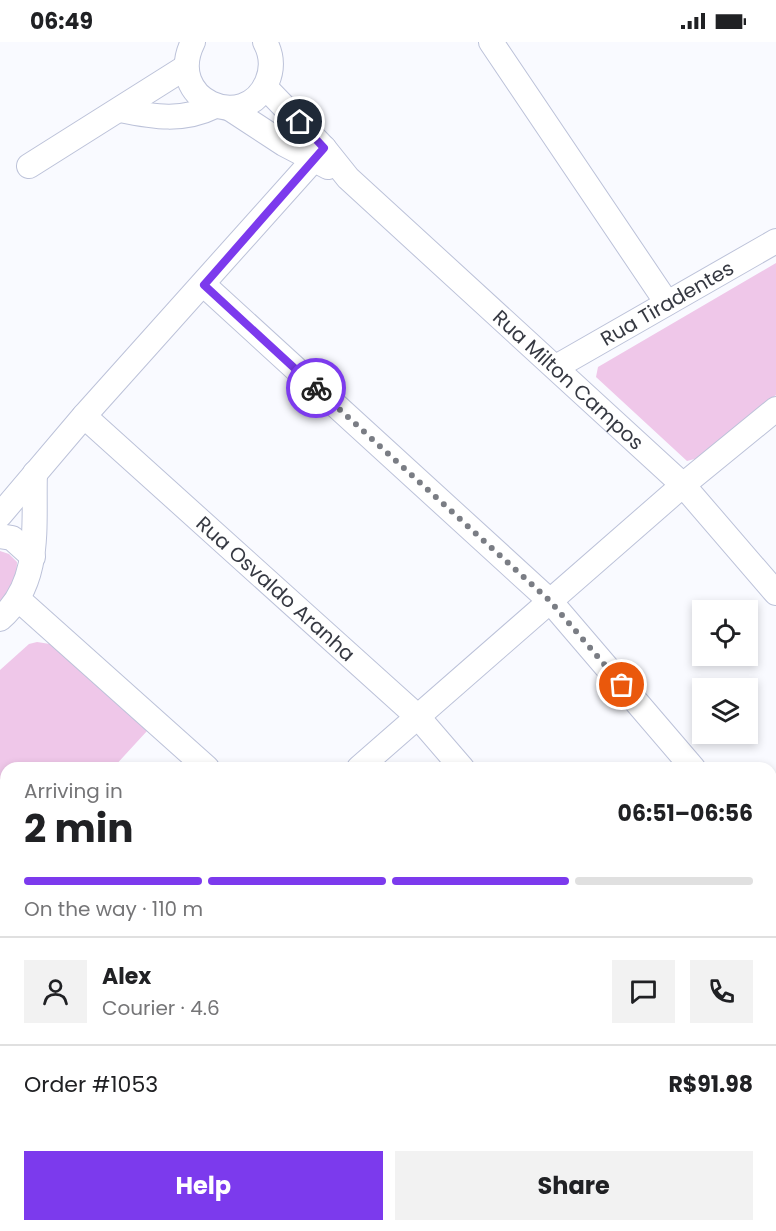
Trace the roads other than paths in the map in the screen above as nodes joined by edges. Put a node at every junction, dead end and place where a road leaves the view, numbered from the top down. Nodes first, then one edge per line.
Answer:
1 (288, 42) edge
2 (491, 42) edge
3 (185, 51) edge
4 (268, 52) edge
5 (265, 87) junction
6 (222, 107) junction
7 (120, 110) junction
8 (319, 154) junction
9 (29, 166) dead end
10 (776, 241) edge
11 (204, 285) junction
12 (667, 303) junction
13 (556, 367) junction
14 (776, 409) edge
15 (84, 416) junction
16 (35, 473) junction
17 (683, 485) junction
18 (0, 515) edge
19 (0, 536) edge
20 (33, 557) junction
21 (776, 593) edge
22 (18, 599) junction
23 (550, 601) junction
24 (0, 619) edge
25 (418, 717) junction
26 (200, 762) edge
27 (366, 762) edge
28 (457, 762) edge
29 (688, 762) edge

1 - 4 street
2 - 12 street
3 - 6 street, Rua Milton Campos
3 - 7 street
4 - 5 street
5 - 6 street
5 - 8 street, Rua Milton Campos
6 - 7 street
6 - 8 street, Rua Milton Campos
7 - 9 street
8 - 11 street
8 - 13 street, Rua Milton Campos
10 - 12 street, Rua Tiradentes
11 - 15 street
11 - 23 street
12 - 13 street, Rua Tiradentes
13 - 17 street, Rua Milton Campos
14 - 17 street
15 - 16 street
15 - 25 street, Rua Osvaldo Aranha
16 - 18 street
16 - 20 street
17 - 21 street, Rua Milton Campos
17 - 23 street
19 - 20 street
20 - 22 street
22 - 24 street
22 - 26 street
23 - 25 street
23 - 29 street
25 - 27 street
25 - 28 street, Rua Osvaldo Aranha

